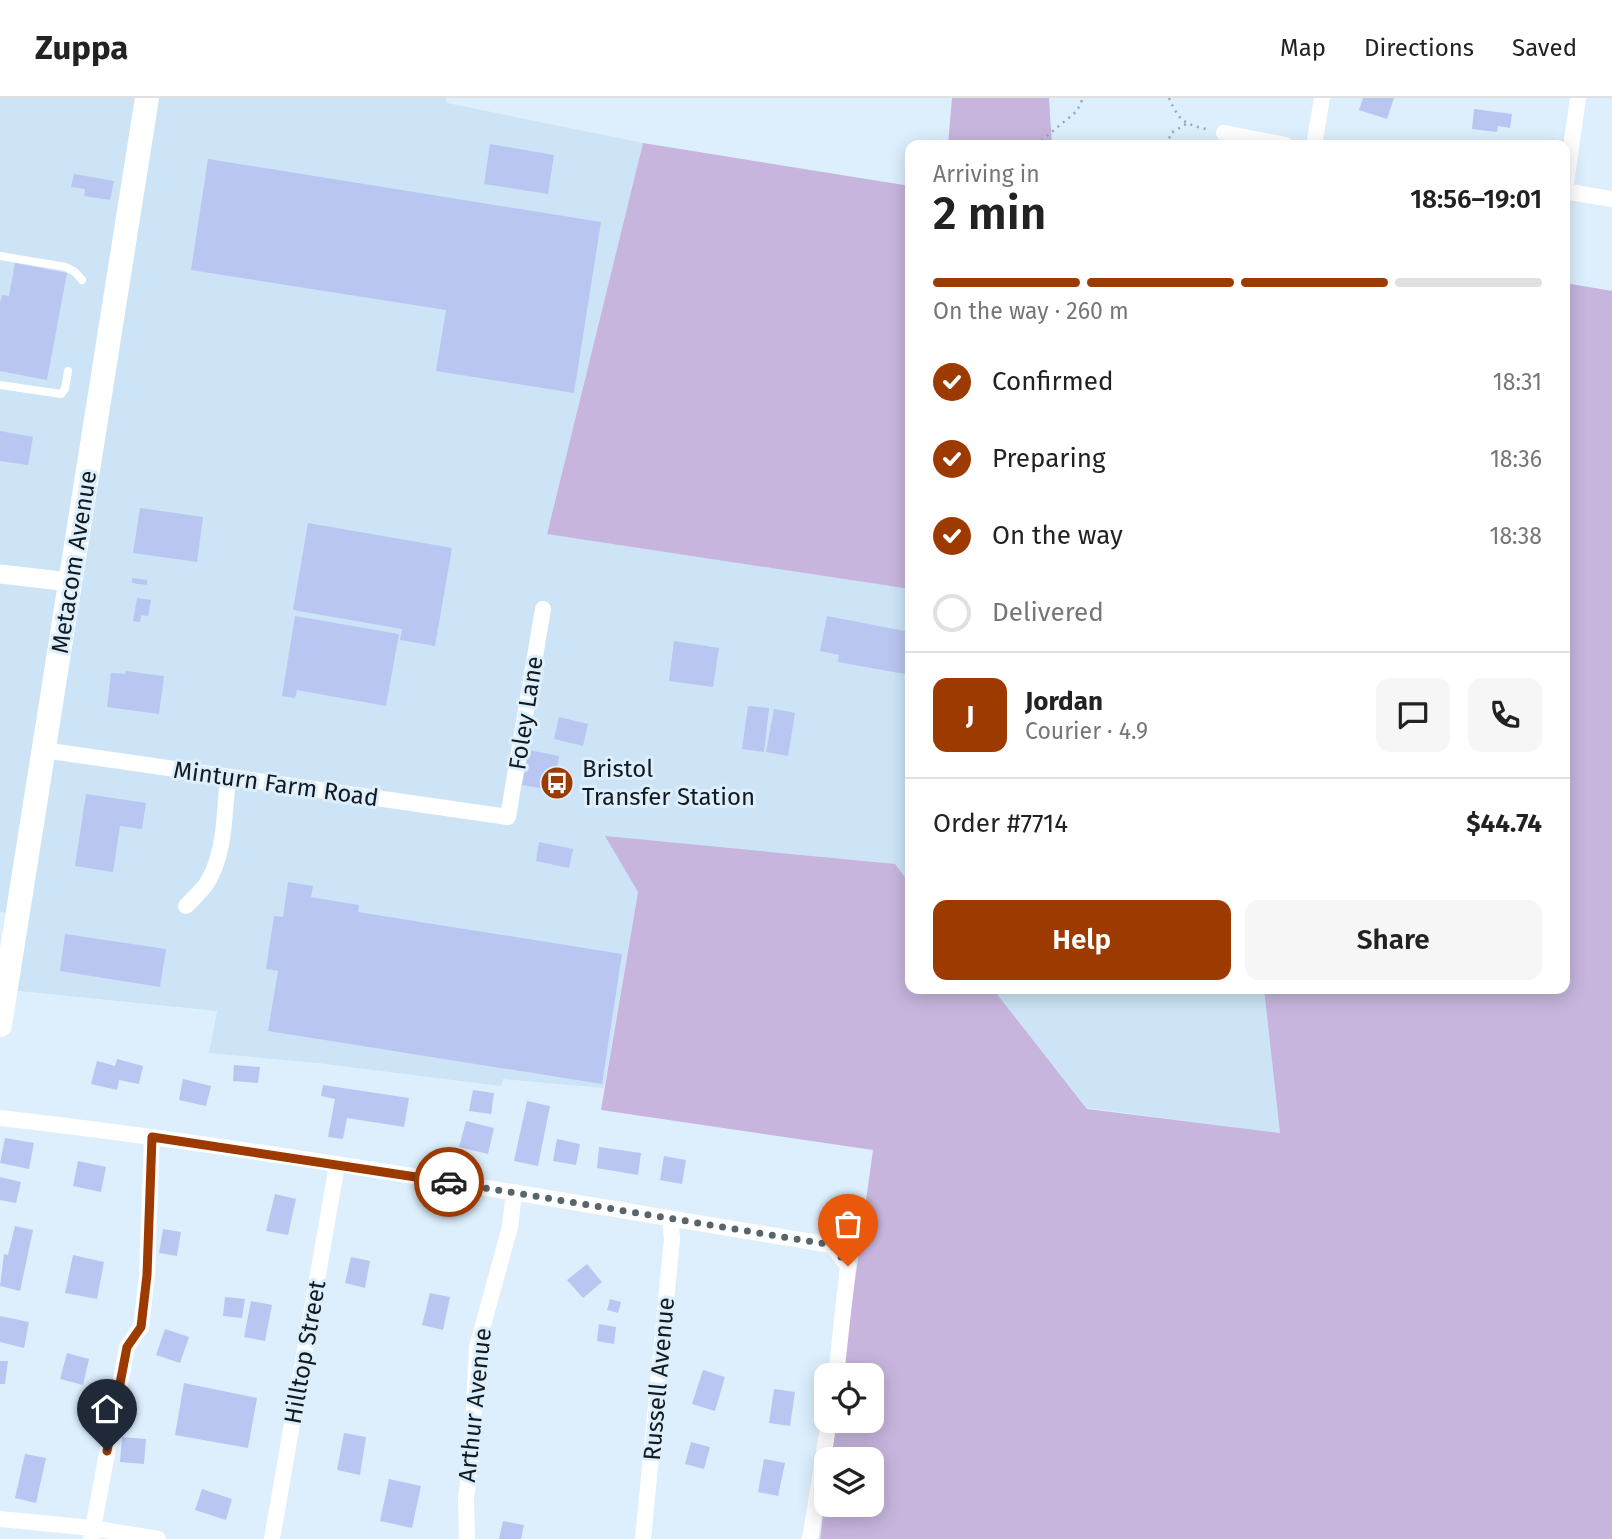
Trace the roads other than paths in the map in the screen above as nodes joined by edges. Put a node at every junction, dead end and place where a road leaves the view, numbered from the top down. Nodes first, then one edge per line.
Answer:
1 (147, 98) edge
2 (1322, 98) edge
3 (1578, 98) edge
4 (1224, 134) road end
5 (1258, 140) edge
6 (1315, 140) edge
7 (1570, 155) edge
8 (1570, 192) edge
9 (1612, 199) edge
10 (0, 256) edge
11 (82, 280) dead end
12 (68, 371) dead end
13 (0, 385) edge
14 (0, 574) edge
15 (70, 582) junction
16 (543, 609) dead end
17 (43, 750) junction
18 (228, 778) junction
19 (508, 817) joint
20 (186, 906) dead end
21 (0, 1025) edge
22 (0, 1118) edge
23 (152, 1137) junction
24 (337, 1165) junction
25 (514, 1192) junction
26 (670, 1219) junction
27 (837, 1363) edge
28 (827, 1433) edge
29 (0, 1519) edge
30 (91, 1534) edge
31 (158, 1539) edge
32 (272, 1539) edge
33 (467, 1539) edge
34 (643, 1539) edge
35 (810, 1539) edge

1 - 15 main road, Metacom Avenue
2 - 6 street
3 - 7 street
4 - 5 street
8 - 9 street
10 - 11 lane
12 - 13 lane
14 - 15 street
15 - 17 main road, Metacom Avenue
16 - 19 street, Foley Lane
17 - 18 street, Minturn Farm Road
17 - 21 main road, Metacom Avenue
18 - 19 street, Minturn Farm Road
18 - 20 street
22 - 23 street
23 - 24 street
23 - 30 street
24 - 25 street
24 - 32 street, Hilltop Street
25 - 26 street
25 - 33 street, Arthur Avenue
26 - 27 street
26 - 34 street, Russell Avenue
28 - 35 street
29 - 30 street
30 - 31 street

